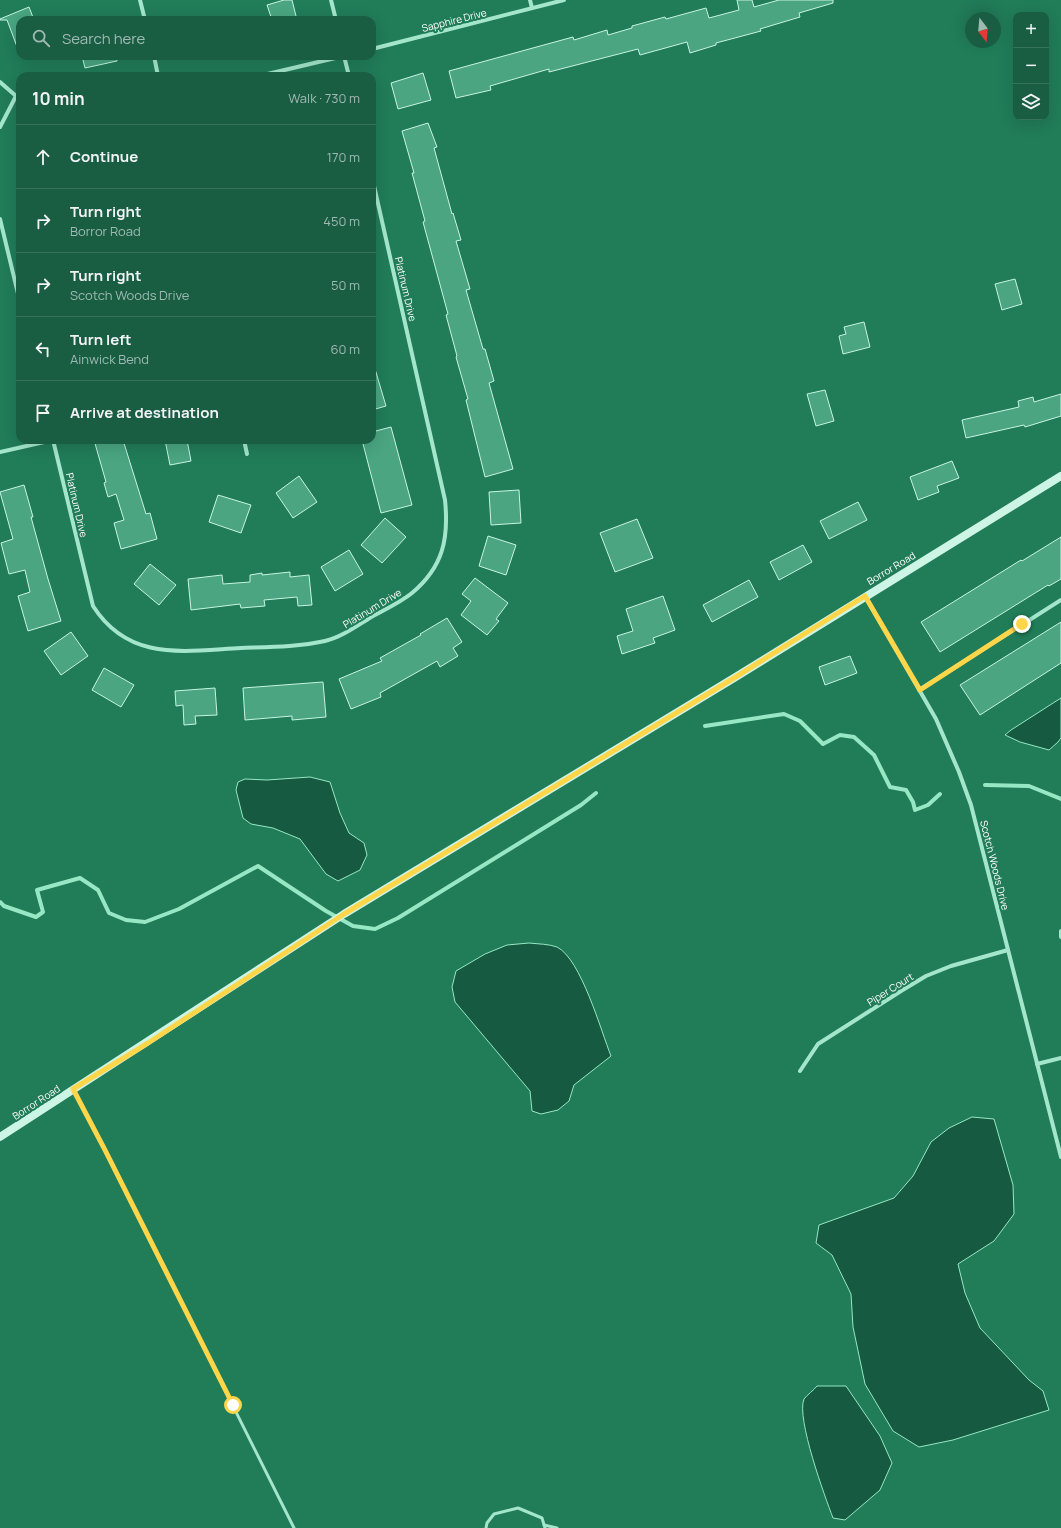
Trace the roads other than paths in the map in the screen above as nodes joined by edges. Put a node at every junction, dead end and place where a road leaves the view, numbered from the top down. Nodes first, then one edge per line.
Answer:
1 (140, 0) edge
2 (331, 0) edge
3 (530, 0) edge
4 (564, 0) edge
5 (532, 8) junction
6 (144, 16) edge
7 (335, 16) edge
8 (376, 48) edge
9 (155, 60) edge
10 (327, 60) edge
11 (345, 60) edge
12 (157, 72) edge
13 (276, 72) edge
14 (348, 72) edge
15 (0, 82) edge
16 (16, 94) edge
17 (16, 99) edge
18 (0, 127) edge
19 (376, 195) edge
20 (0, 219) edge
21 (16, 285) edge
22 (35, 444) edge
23 (54, 444) edge
24 (245, 444) edge
25 (0, 452) edge
26 (247, 454) dead end
27 (1061, 476) edge
28 (865, 596) junction
29 (1061, 600) edge
30 (920, 690) junction
31 (1061, 931) edge
32 (1061, 937) edge
33 (1008, 950) junction
34 (1061, 1058) edge
35 (1037, 1064) junction
36 (800, 1071) dead end
37 (73, 1089) junction
38 (0, 1137) edge
39 (1061, 1157) edge
40 (545, 1526) edge
41 (294, 1528) edge
42 (486, 1528) edge
43 (557, 1528) edge

1 - 6 street
2 - 7 street
3 - 5 street
4 - 5 street, Sapphire Drive
5 - 8 street, Sapphire Drive
9 - 12 street
10 - 13 street
11 - 14 street
15 - 16 street
17 - 18 street
19 - 23 street, Platinum Drive
20 - 21 street
22 - 25 street
24 - 26 street
27 - 28 street, Borror Road
28 - 30 street, Scotch Woods Drive
28 - 37 street, Borror Road
29 - 30 street
30 - 33 street, Scotch Woods Drive
31 - 32 street
33 - 35 street, Scotch Woods Drive
33 - 36 street, Piper Court
34 - 35 street
35 - 39 street, Scotch Woods Drive
37 - 38 street, Borror Road
37 - 41 lane
40 - 42 lane
40 - 43 lane

